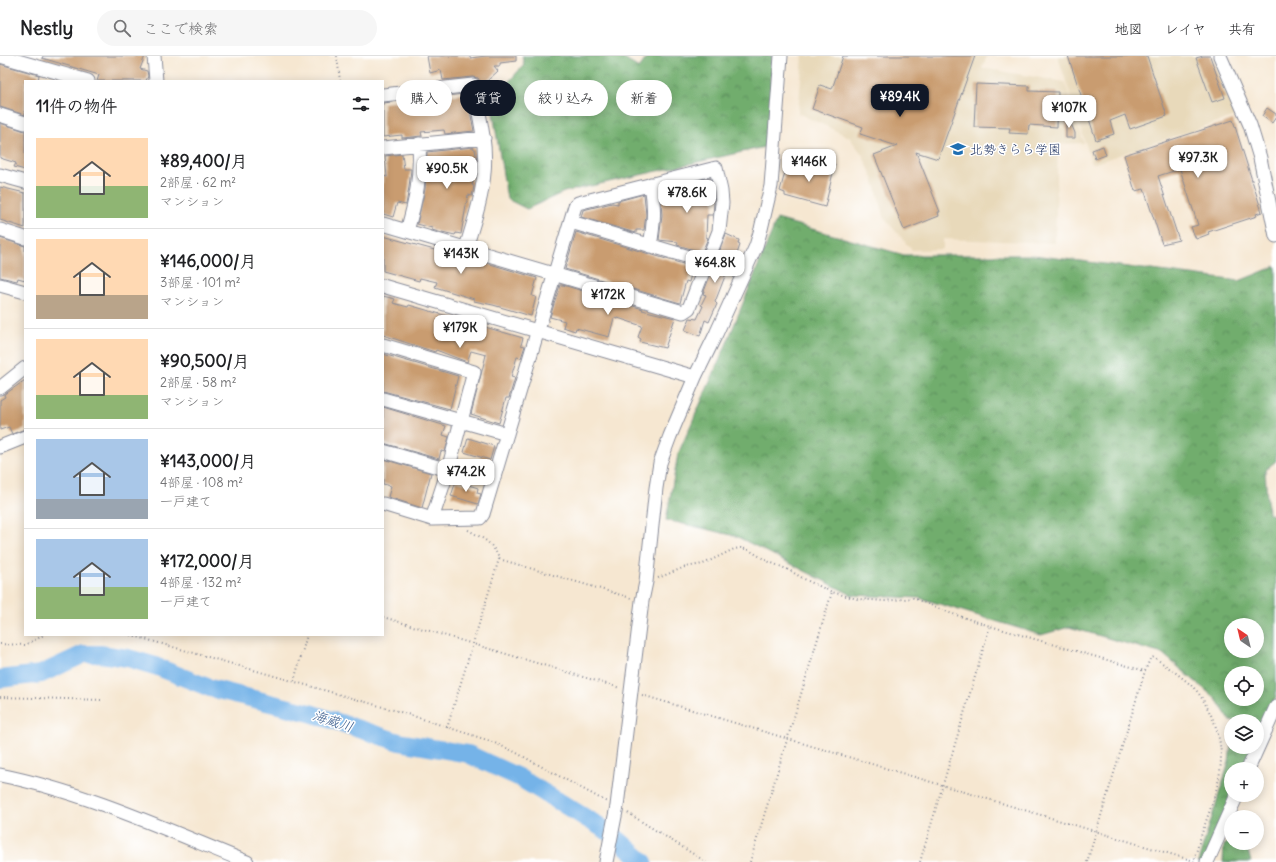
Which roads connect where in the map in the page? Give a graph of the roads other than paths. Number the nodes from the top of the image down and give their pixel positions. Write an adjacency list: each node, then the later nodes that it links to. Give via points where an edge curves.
1 (0, 56): 5 (street)
2 (154, 56): 6 (street)
3 (781, 56): 32 (street, via 771,186 761,229 756,246)
4 (1220, 56): 20 (street, via 1250,125 1260,158)
5 (84, 80)
6 (156, 80)
7 (384, 95): 10 (street, via 473,85)
8 (0, 116): 9 (street)
9 (24, 123)
10 (484, 138): 11 (street); 23 (street, via 484,174)
11 (419, 144): 12 (street); 19 (street, via 419,183)
12 (384, 148)
13 (0, 174): 14 (street)
14 (24, 182)
15 (651, 184): 16 (street, via 578,203); 22 (street, via 655,213); 24 (street, via 716,168 722,216 719,231)
16 (571, 222): 22 (street); 25 (street)
17 (384, 224): 19 (street)
18 (0, 230): 21 (street)
19 (407, 231): 23 (street)
20 (1276, 236)
21 (24, 238)
22 (650, 246): 24 (street)
23 (466, 248): 25 (street)
24 (706, 262): 25 (street, via 689,308 683,312)
25 (555, 275): 29 (street)
26 (0, 285): 28 (street)
27 (384, 286): 29 (street)
28 (24, 292)
29 (538, 331): 32 (street); 36 (street)
30 (384, 345): 35 (street, via 474,372)
31 (24, 369): 33 (street)
32 (695, 377): 47 (street, via 660,463 617,807)
33 (0, 388)
34 (384, 399): 35 (street)
35 (462, 422): 36 (street); 40 (street)
36 (507, 434): 42 (street, via 480,518)
37 (24, 437): 38 (street)
38 (0, 447)
39 (384, 451): 40 (street)
40 (448, 470): 42 (street)
41 (384, 504): 42 (street)
42 (432, 519)
43 (1276, 707): 44 (street)
44 (1251, 762)
45 (0, 775): 48 (street, via 82,797)
46 (1233, 802): 49 (street)
47 (606, 860)
48 (247, 862)
49 (1199, 862)

